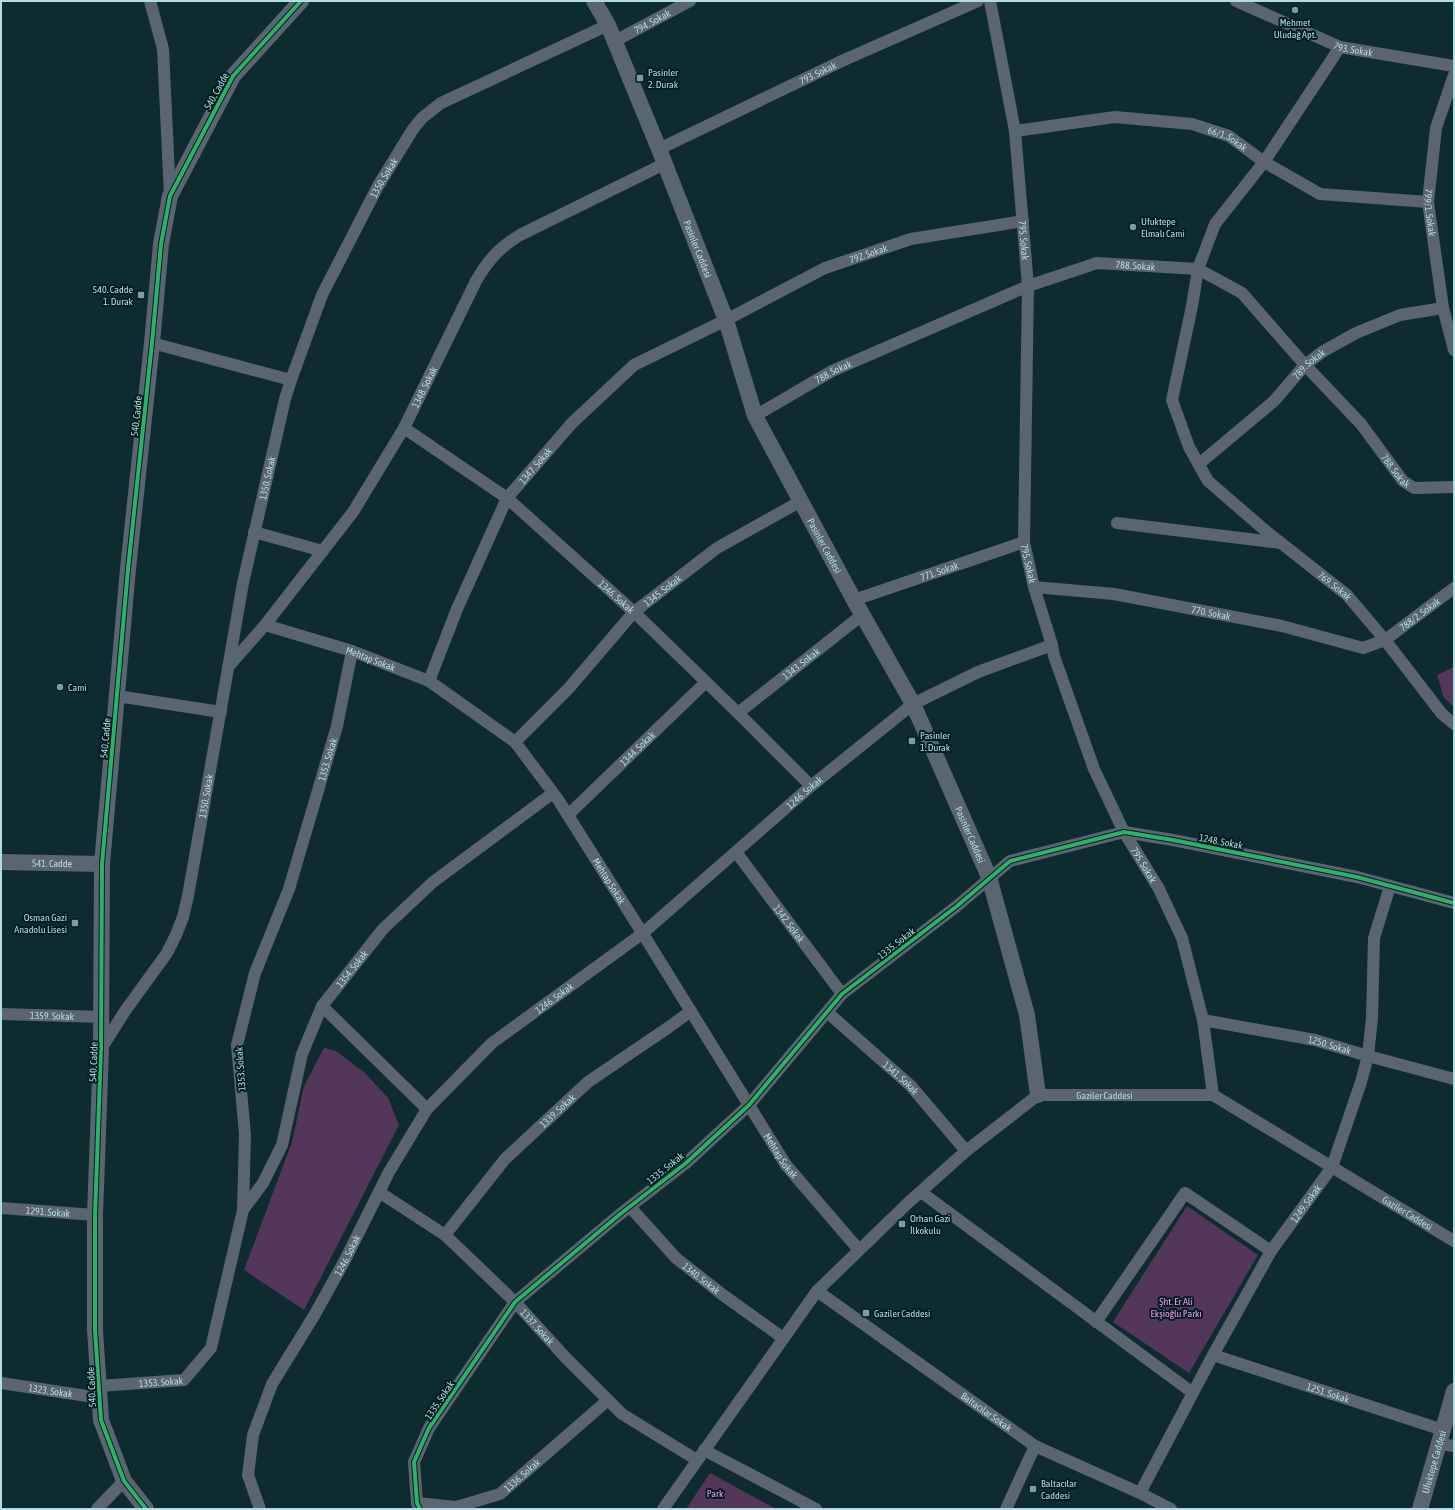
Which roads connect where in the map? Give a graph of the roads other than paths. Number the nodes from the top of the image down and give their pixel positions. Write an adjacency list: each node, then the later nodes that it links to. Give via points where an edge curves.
1 (150, 1): 16 (street, via 163,49)
2 (301, 1): 16 (street, 540. Cadde, via 233,76)
3 (594, 1): 8 (street, Pasinler Caddesi)
4 (690, 1): 9 (street, 794. Sokak)
5 (978, 1): 14 (street, 793. Sokak, via 844,60)
6 (990, 1): 13 (street, 795. Sokak)
7 (1236, 1): 10 (street, 793. Sokak)
8 (608, 25): 9 (street, Pasinler Caddesi); 26 (street, 1350. Sokak, via 441,103 422,118 378,186 322,295)
9 (615, 41): 14 (street, Pasinler Caddesi)
10 (1340, 47): 11 (street, 793. Sokak); 15 (street, 769. Sokak)
11 (1454, 66)
12 (1454, 75): 17 (street, 799/1. Sokak, via 1436,128)
13 (1015, 131): 15 (street, 66/1. Sokak, via 1115,117 1192,124 1229,136); 18 (street, 795. Sokak)
14 (661, 156): 22 (street, Pasinler Caddesi); 28 (street, 1348. Sokak, via 520,235 497,251 476,281)
15 (1264, 162): 17 (street, 66/1. Sokak, via 1320,194); 19 (street, 769. Sokak, via 1215,224)
16 (170, 196): 23 (street, 540. Cadde, via 161,244)
17 (1428, 202): 21 (street, 799/1. Sokak)
18 (1023, 221): 20 (street, 795. Sokak); 22 (street, 792. Sokak, via 911,239 825,268)
19 (1198, 268): 20 (street, 788. Sokak, via 1097,263); 25 (street, 788. Sokak, via 1242,293); 29 (street, 769. Sokak, via 1172,400 1189,447)
20 (1028, 286): 27 (street, 788. Sokak, via 832,371); 35 (street, 795. Sokak)
21 (1443, 308): 24 (street, 799/1. Sokak); 25 (street, 789. Sokak, via 1400,316 1356,333)
22 (726, 320): 27 (street, Pasinler Caddesi); 31 (street, 1347. Sokak, via 634,365 572,424)
23 (152, 343): 26 (street); 50 (street, 540. Cadde)
24 (1454, 350)
25 (1305, 365): 29 (street, 789. Sokak, via 1274,402); 30 (street, 788. Sokak, via 1361,424 1403,481 1414,488)
26 (291, 380): 34 (street, 1350. Sokak)
27 (755, 416): 32 (street, Pasinler Caddesi)
28 (404, 428): 31 (street, 1346. Sokak); 37 (street, 1348. Sokak, via 353,512)
29 (1199, 464): 36 (street, 769. Sokak, via 1208,481)
30 (1454, 487)
31 (507, 498): 41 (street, 1346. Sokak); 48 (street, 1347. Sokak, via 457,609)
32 (801, 501): 40 (street, Pasinler Caddesi); 41 (street, 1345. Sokak, via 717,548)
33 (1117, 523): 36 (street)
34 (254, 532): 37 (street); 47 (street, 1350. Sokak)
35 (1024, 542): 38 (street, 795. Sokak); 40 (street, 771. Sokak)
36 (1281, 542): 44 (street, 769. Sokak, via 1347,595)
37 (324, 551): 43 (street, 1348. Sokak)
38 (1034, 587): 44 (street, 770. Sokak, via 1122,596 1282,626 1363,648); 45 (street, 795. Sokak)
39 (1454, 588): 44 (street, 788/2. Sokak)
40 (854, 600): 42 (street, Pasinler Caddesi)
41 (634, 612): 49 (street, 1346. Sokak); 55 (street, 1345. Sokak, via 569,688)
42 (862, 614): 51 (street, Pasinler Caddesi); 53 (street, 1343. Sokak)
43 (265, 625): 46 (street, Mehtap Sokak); 47 (street, 1348. Sokak)
44 (1385, 640): 54 (street, 769. Sokak, via 1442,714)
45 (1052, 645): 51 (street, 1246. Sokak, via 978,672); 59 (street, 795. Sokak, via 1094,769)
46 (352, 651): 48 (street, Mehtap Sokak); 87 (street, 1353. Sokak, via 336,726 289,889 255,973 237,1045 245,1135)
47 (227, 668): 52 (street, 1350. Sokak)
48 (429, 682): 55 (street, Mehtap Sokak)
49 (706, 682): 53 (street, 1346. Sokak); 58 (street, 1344. Sokak)
50 (117, 696): 52 (street); 62 (street, 540. Cadde)
51 (913, 704): 56 (street, 1246. Sokak); 63 (street, Pasinler Caddesi)
52 (221, 712): 74 (street, 1350. Sokak, via 188,896 180,923 167,953 125,1011)
53 (738, 713): 56 (street, 1346. Sokak)
54 (1454, 724)
55 (515, 742): 57 (street, Mehtap Sokak)
56 (812, 786): 60 (street, 1246. Sokak)
57 (553, 793): 58 (street, Mehtap Sokak); 68 (street, 1354. Sokak, via 433,882 383,929)
58 (568, 815): 66 (street, Mehtap Sokak)
59 (1124, 832): 63 (street, 1248. Sokak, via 1010,861); 64 (street, 1248. Sokak, via 1357,877); 73 (street, 795. Sokak, via 1159,889 1182,938)
60 (736, 852): 66 (street, 1246. Sokak); 67 (street, 1342. Sokak)
61 (1, 862): 62 (street, 541. Cadde)
62 (102, 864): 72 (street, 540. Cadde)
63 (989, 877): 67 (street, 1335. Sokak, via 957,906); 77 (street, Pasinler Caddesi, via 1027,1015)
64 (1390, 886): 65 (street, 1248. Sokak); 75 (street, 1249. Sokak, via 1374,938 1372,1018)
65 (1454, 903)
66 (643, 933): 69 (street, Mehtap Sokak); 80 (street, 1246. Sokak, via 492,1043)
67 (842, 994): 70 (street, 1335. Sokak)
68 (322, 1006): 80 (street); 87 (street, 1354. Sokak, via 302,1054 282,1145 264,1183)
69 (691, 1011): 79 (street, Mehtap Sokak); 89 (street, 1339. Sokak, via 588,1082 505,1159)
70 (827, 1012): 79 (street, 1335. Sokak); 81 (street, 1341. Sokak, via 911,1086)
71 (1, 1014): 72 (street, 1359. Sokak)
72 (102, 1017): 74 (street, 540. Cadde)
73 (1203, 1020): 75 (street, 1250. Sokak, via 1315,1040); 78 (street, 795. Sokak)
74 (101, 1050): 88 (street, 540. Cadde)
75 (1368, 1056): 76 (street, 1250. Sokak); 82 (street, 1249. Sokak)
76 (1454, 1079)
77 (1038, 1095): 78 (street, Gaziler Caddesi); 81 (street)
78 (1213, 1095): 82 (street, Gaziler Caddesi)
79 (749, 1105): 85 (street, 1335. Sokak, via 686,1163); 91 (street, Mehtap Sokak, via 786,1165)
80 (427, 1109): 83 (street, 1246. Sokak)
81 (966, 1151): 84 (street)
82 (1332, 1167): 90 (street, Gaziler Caddesi); 92 (street, 1249. Sokak)
83 (379, 1192): 89 (street, 1337. Sokak); 111 (street, 1246. Sokak, via 315,1314 272,1384 253,1435 248,1475)
84 (921, 1192): 91 (street); 95 (street)
85 (630, 1207): 94 (street, 1335. Sokak); 96 (street, 1340. Sokak, via 676,1258)
86 (1, 1208): 88 (street, 1291. Sokak)
87 (243, 1210): 100 (street, 1353. Sokak, via 211,1348 184,1380)
88 (95, 1215): 100 (street, 540. Cadde)
89 (445, 1235): 94 (street, 1337. Sokak)
90 (1454, 1241)
91 (859, 1250): 93 (street)
92 (1271, 1251): 95 (street, via 1185,1193); 97 (street, 1249. Sokak)
93 (817, 1291): 96 (street); 104 (street, Baltacılar Sokak)
94 (515, 1302): 102 (street, 1337. Sokak); 108 (street, 1335. Sokak, via 430,1428 414,1462)
95 (1096, 1322): 101 (street)
96 (783, 1338): 105 (street)
97 (1213, 1355): 101 (street, 1249. Sokak); 103 (street, 1251. Sokak)
98 (1, 1383): 100 (street, 1323. Sokak)
99 (1454, 1391): 103 (street, Ufuktepe Caddesi)
100 (99, 1392): 106 (street, 540. Cadde, via 101,1420)
101 (1193, 1393): 107 (street, 1249. Sokak)
102 (608, 1400): 105 (street, 1337. Sokak, via 622,1414); 108 (street, 1336. Sokak, via 500,1494 456,1507)
103 (1445, 1440): 116 (street, Ufuktepe Caddesi)
104 (1035, 1446): 107 (street, Baltacılar Sokak); 114 (street)
105 (700, 1455): 112 (street); 113 (street, 1337. Sokak)
106 (124, 1481): 109 (street); 110 (street, 540. Cadde)
107 (1140, 1493): 115 (street, Baltacılar Sokak)
108 (418, 1506)
109 (97, 1509)
110 (146, 1509)
111 (260, 1509)
112 (663, 1509)
113 (816, 1509)
114 (1006, 1509)
115 (1171, 1509)
116 (1420, 1509)

